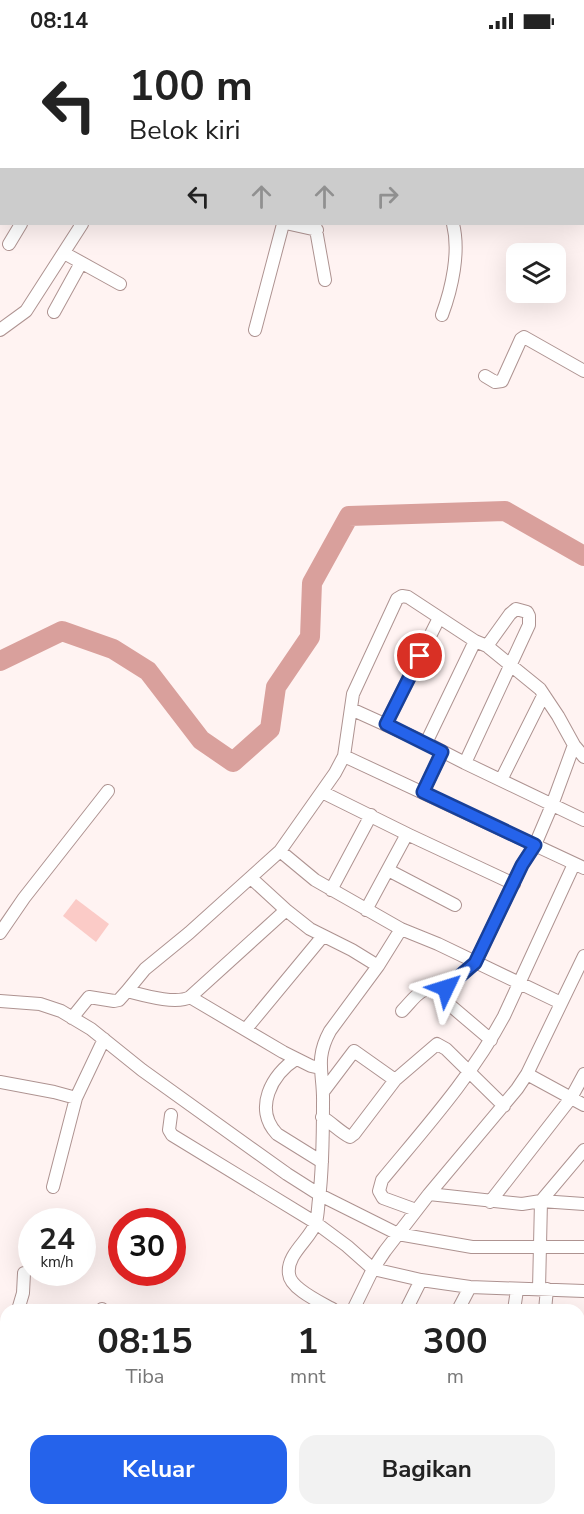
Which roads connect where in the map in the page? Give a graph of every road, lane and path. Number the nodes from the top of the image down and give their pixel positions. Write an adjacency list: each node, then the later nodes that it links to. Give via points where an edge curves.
1 (20, 225): 7 (street)
2 (81, 225): 8 (street)
3 (283, 225): 15 (street)
4 (299, 225): 6 (street)
5 (453, 225): 13 (street, via 456,236 451,286)
6 (316, 227): 10 (street)
7 (9, 244)
8 (64, 253): 9 (street); 14 (street, via 26,311)
9 (81, 263): 11 (street); 12 (street)
10 (325, 280)
11 (120, 284)
12 (54, 312)
13 (442, 315)
14 (0, 330)
15 (255, 330)
16 (584, 371): 17 (street, via 524,337 502,381)
17 (485, 376)
18 (441, 619): 19 (street); 23 (street, via 408,597 397,599 353,694); 24 (street)
19 (475, 641): 20 (street); 25 (street)
20 (487, 646): 21 (street); 21 (street, via 510,614 516,609 526,612 529,625)
21 (512, 665): 22 (street); 30 (street)
22 (543, 696): 26 (street); 31 (street)
23 (351, 709): 24 (street); 28 (street)
24 (386, 724): 25 (street)
25 (426, 743): 27 (street)
26 (574, 745): 29 (street); 35 (street)
27 (442, 752): 30 (street); 34 (street)
28 (344, 756): 33 (street); 34 (street)
29 (584, 757)
30 (465, 763): 31 (street)
31 (501, 780): 35 (street)
32 (108, 791): 50 (street)
33 (322, 792): 36 (street); 40 (street)
34 (423, 792): 39 (street)
35 (552, 806): 37 (street); 39 (street)
36 (371, 815): 38 (street); 45 (street)
37 (584, 820)
38 (407, 834): 42 (street); 44 (street)
39 (535, 845): 41 (street); 44 (street)
40 (280, 851): 43 (street); 45 (street)
41 (579, 866): 55 (street)
42 (388, 870): 46 (street); 48 (street)
43 (251, 878): 47 (street); 57 (street, via 145,969)
44 (514, 884): 53 (street)
45 (332, 890): 48 (street)
46 (455, 905)
47 (286, 910): 51 (street); 59 (street)
48 (366, 910): 49 (street)
49 (401, 929): 53 (street); 54 (street)
50 (0, 933)
51 (323, 936): 54 (street); 64 (street)
52 (584, 956): 56 (street)
53 (475, 963): 55 (street); 58 (street)
54 (378, 966): 68 (street, via 330,1031)
55 (519, 983): 61 (street); 66 (street)
56 (578, 984): 61 (street)
57 (127, 991): 59 (street, via 174,1000); 63 (street, via 114,1001 89,997)
58 (443, 993): 62 (street, via 425,989); 66 (street, via 444,1000)
59 (190, 997): 64 (street)
60 (0, 1001): 63 (street, via 40,1004)
61 (561, 1003): 70 (street)
62 (402, 1011)
63 (72, 1018): 65 (street)
64 (246, 1029): 67 (street)
65 (105, 1039): 75 (street); 85 (street, via 142,1070)
66 (491, 1040): 69 (street)
67 (296, 1059): 68 (street); 82 (street, via 282,1070 267,1092 266,1110 277,1134)
68 (320, 1068): 74 (street)
69 (468, 1072): 72 (street, via 437,1044); 78 (street); 89 (street, via 382,1180 379,1191 383,1198)
70 (526, 1074): 76 (street); 78 (street)
71 (584, 1074): 76 (street)
72 (395, 1080): 74 (street, via 354,1051); 80 (street, via 350,1137)
73 (0, 1082): 75 (street)
74 (323, 1092): 80 (street)
75 (76, 1098): 83 (street)
76 (571, 1098): 77 (street); 87 (street)
77 (584, 1105)
78 (504, 1106): 84 (street)
79 (171, 1115): 90 (street, via 172,1135)
80 (322, 1117): 82 (street)
81 (584, 1150): 86 (street)
82 (322, 1162): 85 (street)
83 (53, 1187)
84 (429, 1194): 87 (street); 89 (street)
85 (320, 1195): 90 (street); 91 (street)
86 (541, 1201): 87 (street); 88 (street); 93 (street)
87 (490, 1202)
88 (584, 1204)
89 (416, 1210): 91 (street)
90 (316, 1223): 94 (street); 102 (street, via 292,1259 288,1273 293,1284)
91 (398, 1234): 93 (street, via 472,1247); 94 (street)
92 (584, 1247): 93 (street)
93 (540, 1248): 98 (street)
94 (373, 1269): 95 (street); 103 (street)
95 (421, 1280): 97 (street); 104 (street)
96 (23, 1286): 101 (street)
97 (470, 1287): 99 (street); 105 (street)
98 (543, 1289): 99 (street); 100 (street); 107 (street)
99 (517, 1290): 106 (street)
100 (584, 1291)
101 (20, 1304)
102 (325, 1304)
103 (355, 1304)
104 (409, 1304)
105 (461, 1304)
106 (516, 1304)
107 (544, 1304)

